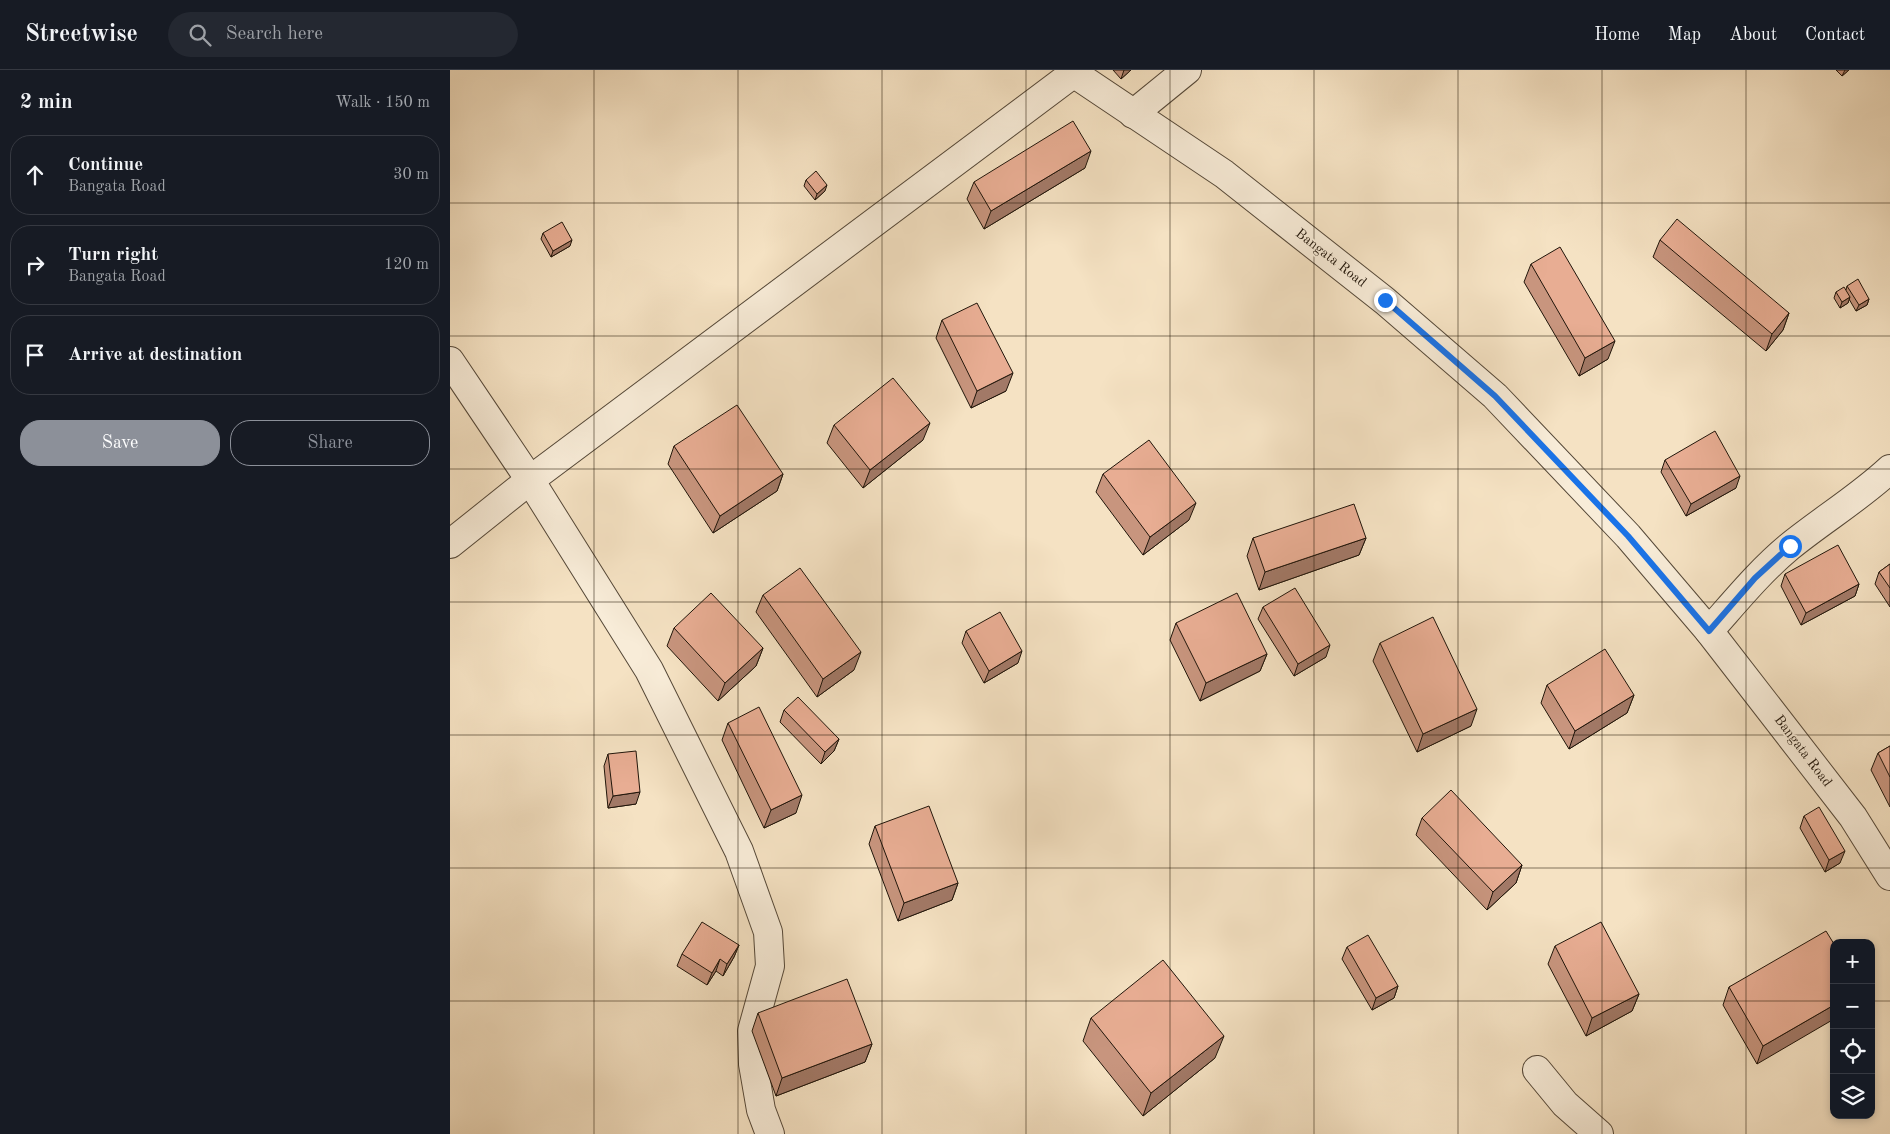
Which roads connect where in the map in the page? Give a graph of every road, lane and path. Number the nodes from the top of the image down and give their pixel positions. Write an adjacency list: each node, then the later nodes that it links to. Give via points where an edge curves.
1 (1187, 70): 3 (street)
2 (1072, 72): 3 (street, Bangata Road); 6 (street)
3 (1133, 114): 8 (street, Bangata Road, via 1224,174 1385,300 1495,396 1628,536)
4 (450, 361): 6 (street)
5 (1890, 469): 8 (street, via 1790,546 1755,578)
6 (530, 480): 7 (street); 11 (street, via 649,670 739,851 768,932 770,966 752,1031 753,1064)
7 (450, 544)
8 (1709, 631): 9 (street, Bangata Road, via 1854,818)
9 (1890, 876)
10 (1537, 1070): 12 (street, via 1565,1104)
11 (770, 1134)
12 (1599, 1134)

